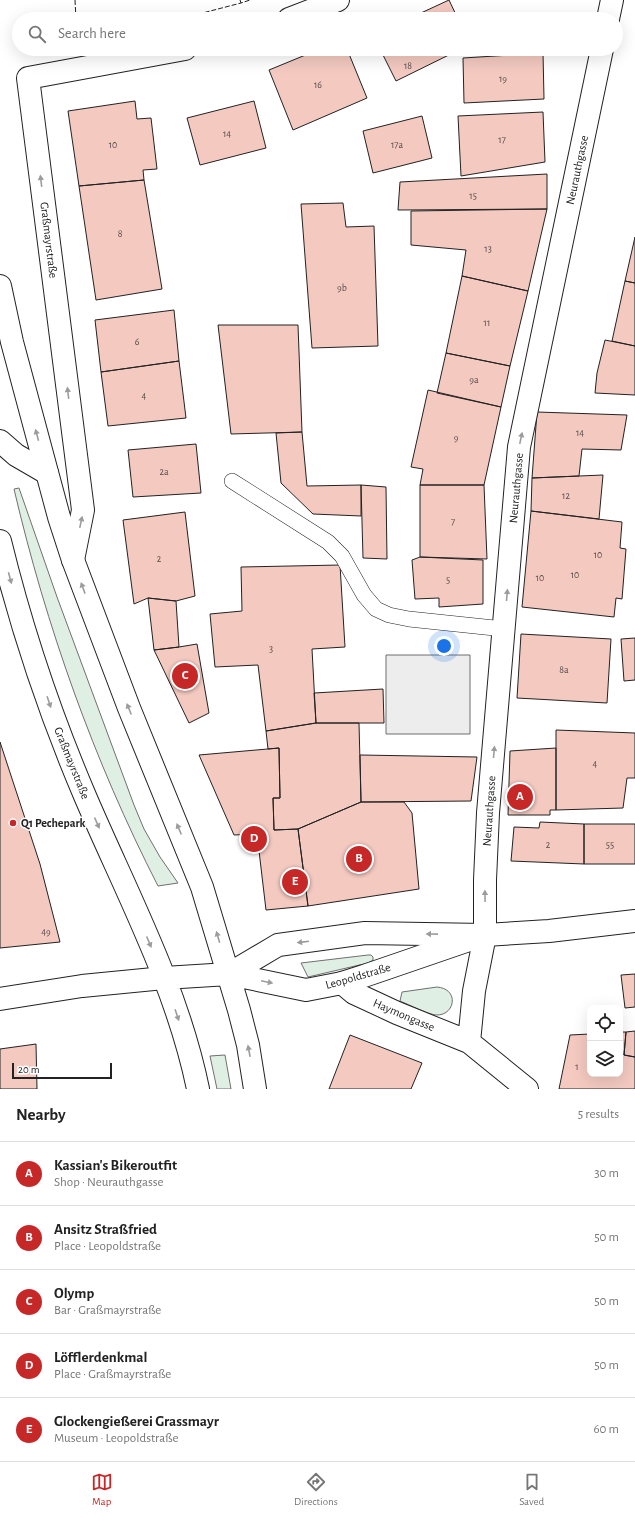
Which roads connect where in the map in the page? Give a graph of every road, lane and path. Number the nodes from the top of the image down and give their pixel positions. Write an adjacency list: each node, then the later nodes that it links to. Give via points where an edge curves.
1 (338, 0): 3 (main road)
2 (612, 0): 4 (main road)
3 (307, 12)
4 (609, 12)
5 (147, 56): 12 (main road, Graßmayrstraße, one-way to 5, via 83,510 28,78)
6 (601, 56): 13 (main road, Neurauthgasse, one-way to 6, via 520,447)
7 (0, 286): 9 (main road, one-way to 7, via 12,342)
8 (0, 441): 9 (main road, via 16,455)
9 (47, 473): 12 (main road)
10 (232, 480): 13 (lane, via 328,542 342,556 364,595 376,609 408,619)
11 (0, 540): 17 (main road, Graßmayrstraße, one-way to 17, via 15,598 54,718)
12 (73, 560): 16 (main road, one-way to 12, via 202,887 126,702)
13 (504, 628): 15 (main road, Neurauthgasse, one-way to 13, via 484,880 488,814)
14 (635, 921): 15 (main road, Leopoldstraße)
15 (485, 935): 16 (main road, Leopoldstraße, one-way to 16, via 365,933 278,945); 18 (main road, Leopoldstraße); 20 (main road, via 474,991)
16 (229, 974): 17 (main road, Leopoldstraße); 18 (main road, Leopoldstraße, one-way to 18, via 306,990); 22 (main road, one-way to 16, via 248,1045)
17 (164, 978): 19 (main road, Leopoldstraße, via 82,986); 21 (main road, Graßmayrstraße, one-way to 21, via 189,1051)
18 (342, 983): 20 (main road, Haymongasse, via 354,993 396,1013)
19 (0, 999)
20 (469, 1042): 23 (main road, Haymongasse)
21 (198, 1089)
22 (255, 1089)
23 (527, 1089)

